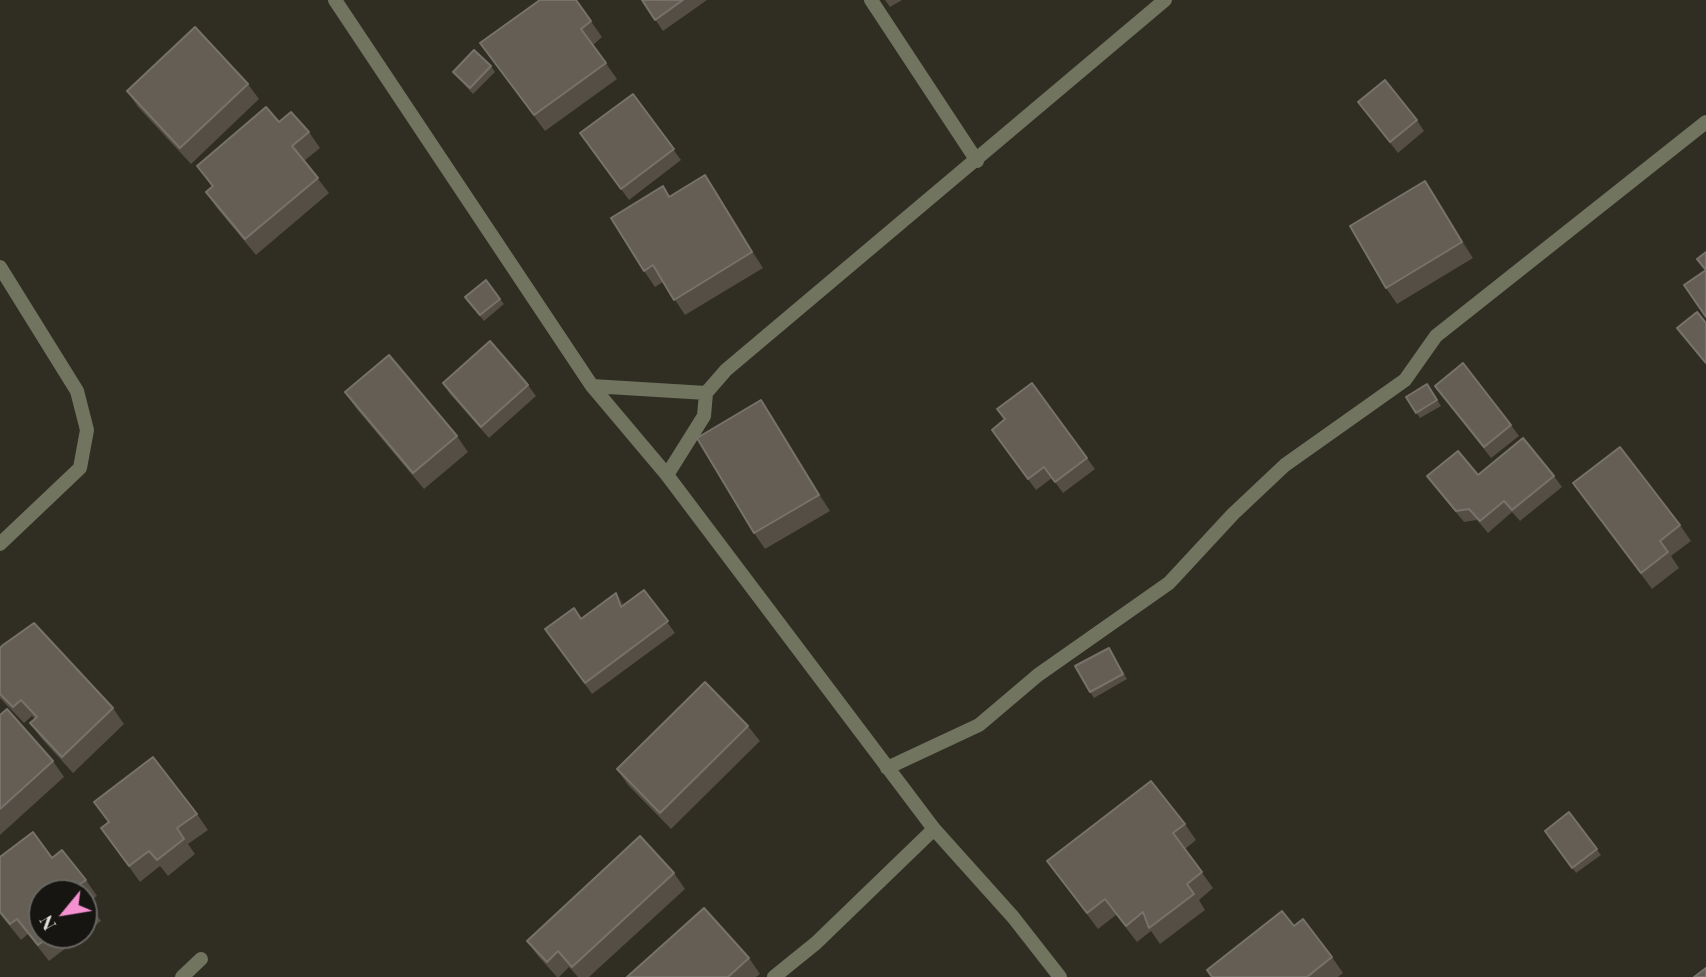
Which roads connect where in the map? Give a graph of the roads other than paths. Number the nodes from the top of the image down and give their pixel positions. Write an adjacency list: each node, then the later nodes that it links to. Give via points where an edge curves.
1 (335, 0): 7 (street)
2 (871, 0): 5 (street)
3 (1165, 0): 5 (street)
4 (1706, 122): 11 (street, via 1436,336 1405,380 1285,465 1169,583 1038,675 979,725)
5 (977, 161): 8 (street, via 726,370)
6 (0, 267): 10 (street, via 77,391 87,430 80,468)
7 (592, 386): 8 (street); 9 (street)
8 (706, 393): 9 (street, via 704,416)
9 (667, 475): 11 (street)
10 (0, 544)
11 (887, 768): 12 (street)
12 (934, 829): 15 (street, via 816,943); 16 (street)
13 (201, 959): 14 (street)
14 (182, 977)
15 (774, 977)
16 (1060, 977)

